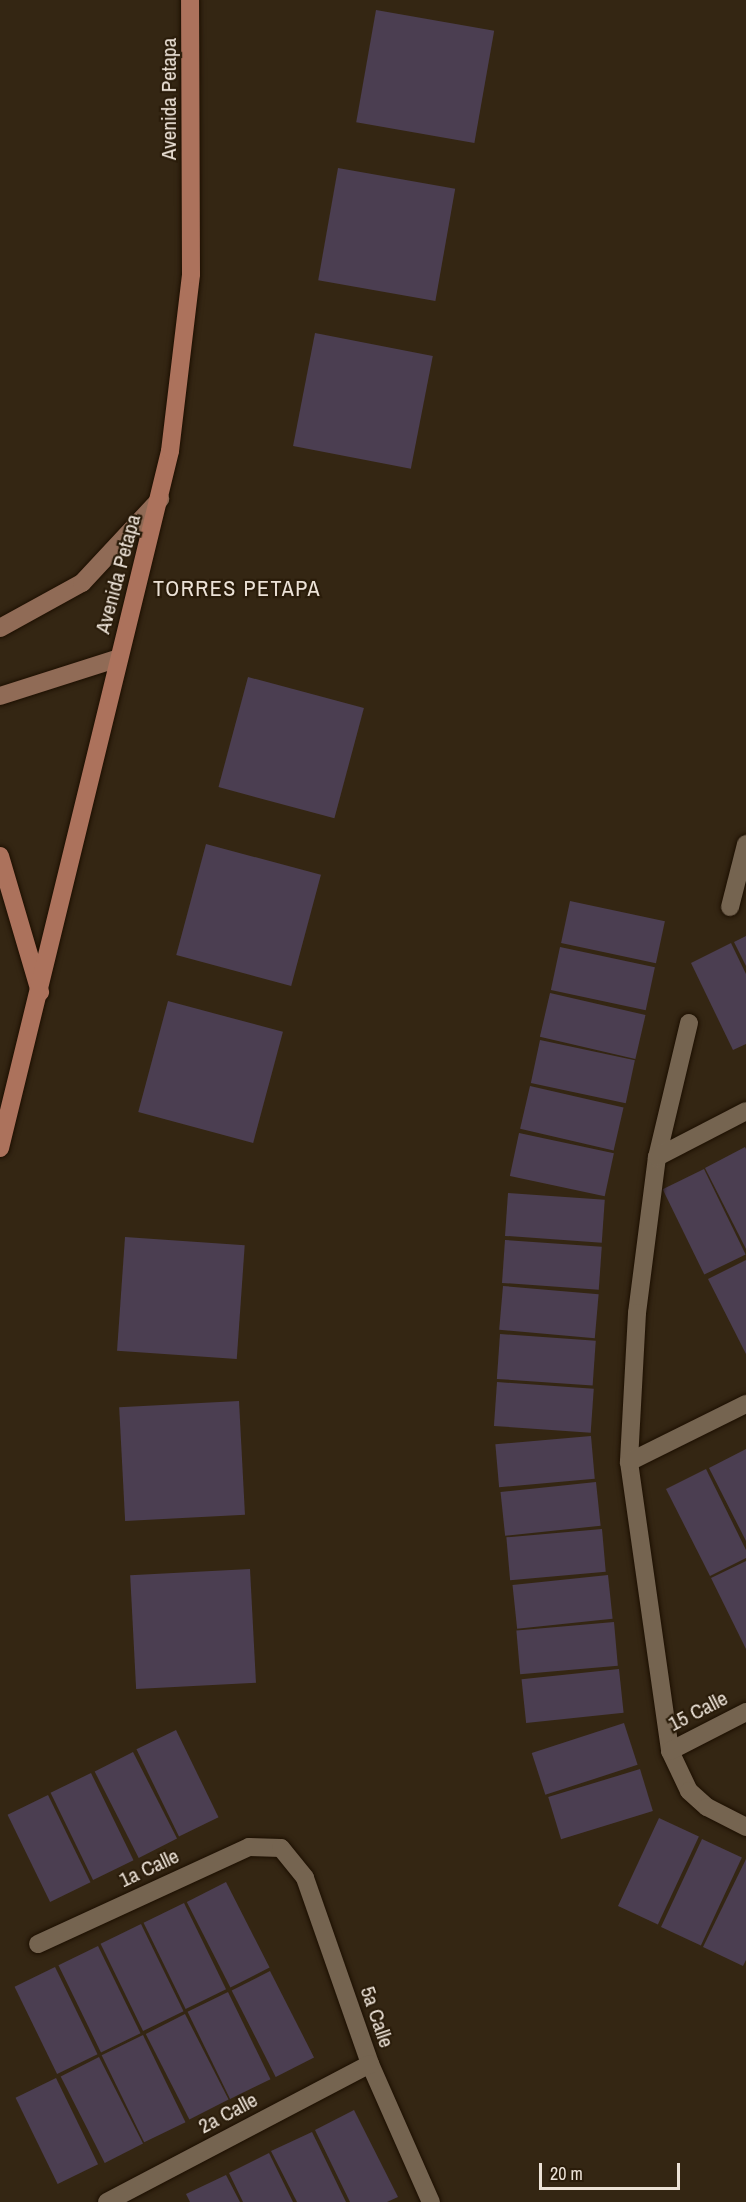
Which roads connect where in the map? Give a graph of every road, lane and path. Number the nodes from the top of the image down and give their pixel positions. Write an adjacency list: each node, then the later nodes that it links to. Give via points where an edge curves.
1 (190, 0): 2 (main road, Avenida Petapa, via 190,274)
2 (161, 497): 3 (main road, via 82,583); 4 (main road, Avenida Petapa)
3 (0, 628)
4 (119, 657): 5 (main road); 9 (main road, Avenida Petapa)
5 (0, 696)
6 (746, 844): 8 (street)
7 (0, 856): 9 (main road)
8 (730, 907)
9 (40, 993): 12 (main road, Avenida Petapa)
10 (689, 1023): 13 (street)
11 (746, 1111): 13 (street)
12 (0, 1148)
13 (657, 1157): 15 (street, via 637,1313)
14 (746, 1404): 15 (street)
15 (629, 1461): 17 (street)
16 (746, 1712): 17 (street, 15 Calle)
17 (670, 1751): 18 (street, via 689,1791 706,1807)
18 (746, 1827)
19 (281, 1848): 20 (street, 1a Calle, via 249,1847); 21 (street, 5a Calle, via 305,1878)
20 (38, 1944)
21 (370, 2064): 22 (street, 2a Calle); 23 (street, 5a Calle)
22 (106, 2202)
23 (431, 2202)

